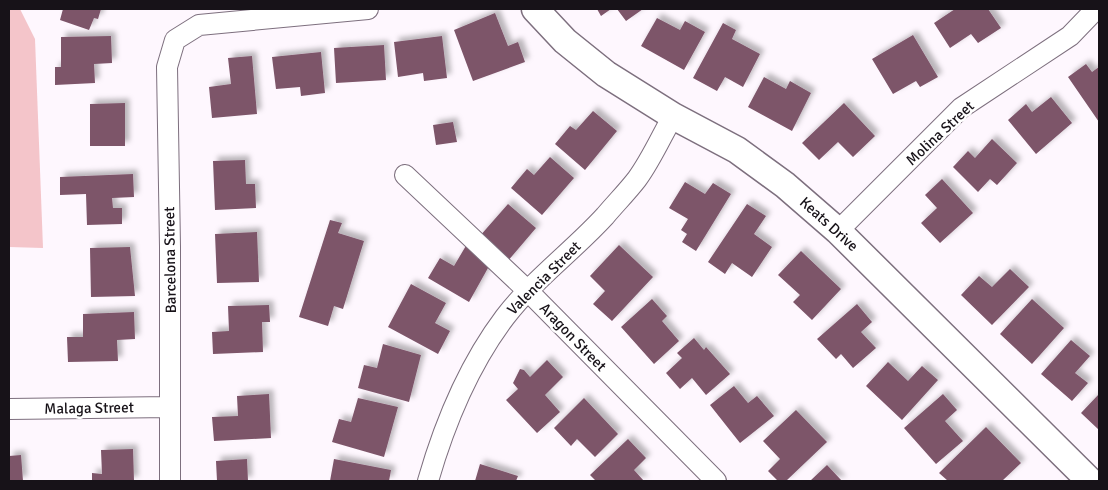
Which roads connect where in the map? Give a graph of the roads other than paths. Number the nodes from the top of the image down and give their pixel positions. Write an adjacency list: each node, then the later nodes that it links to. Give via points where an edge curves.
1 (368, 9): 8 (street, Barcelona Street, via 199,24 175,40 167,67)
2 (535, 9): 4 (street, Keats Drive, via 588,60)
3 (1096, 9): 6 (street, Molina Street, via 1070,36 961,108)
4 (673, 116): 6 (street, Keats Drive, via 737,150); 7 (street, Valencia Street, via 637,178 599,222)
5 (405, 175): 7 (street, Aragon Street)
6 (838, 231): 13 (street, Keats Drive)
7 (528, 291): 11 (street, Valencia Street, via 486,344 460,392 439,442); 12 (street, Aragon Street)
8 (170, 407): 9 (street, Malaga Street); 10 (street, Barcelona Street)
9 (9, 409)
10 (170, 481)
11 (428, 481)
12 (716, 481)
13 (1090, 481)

